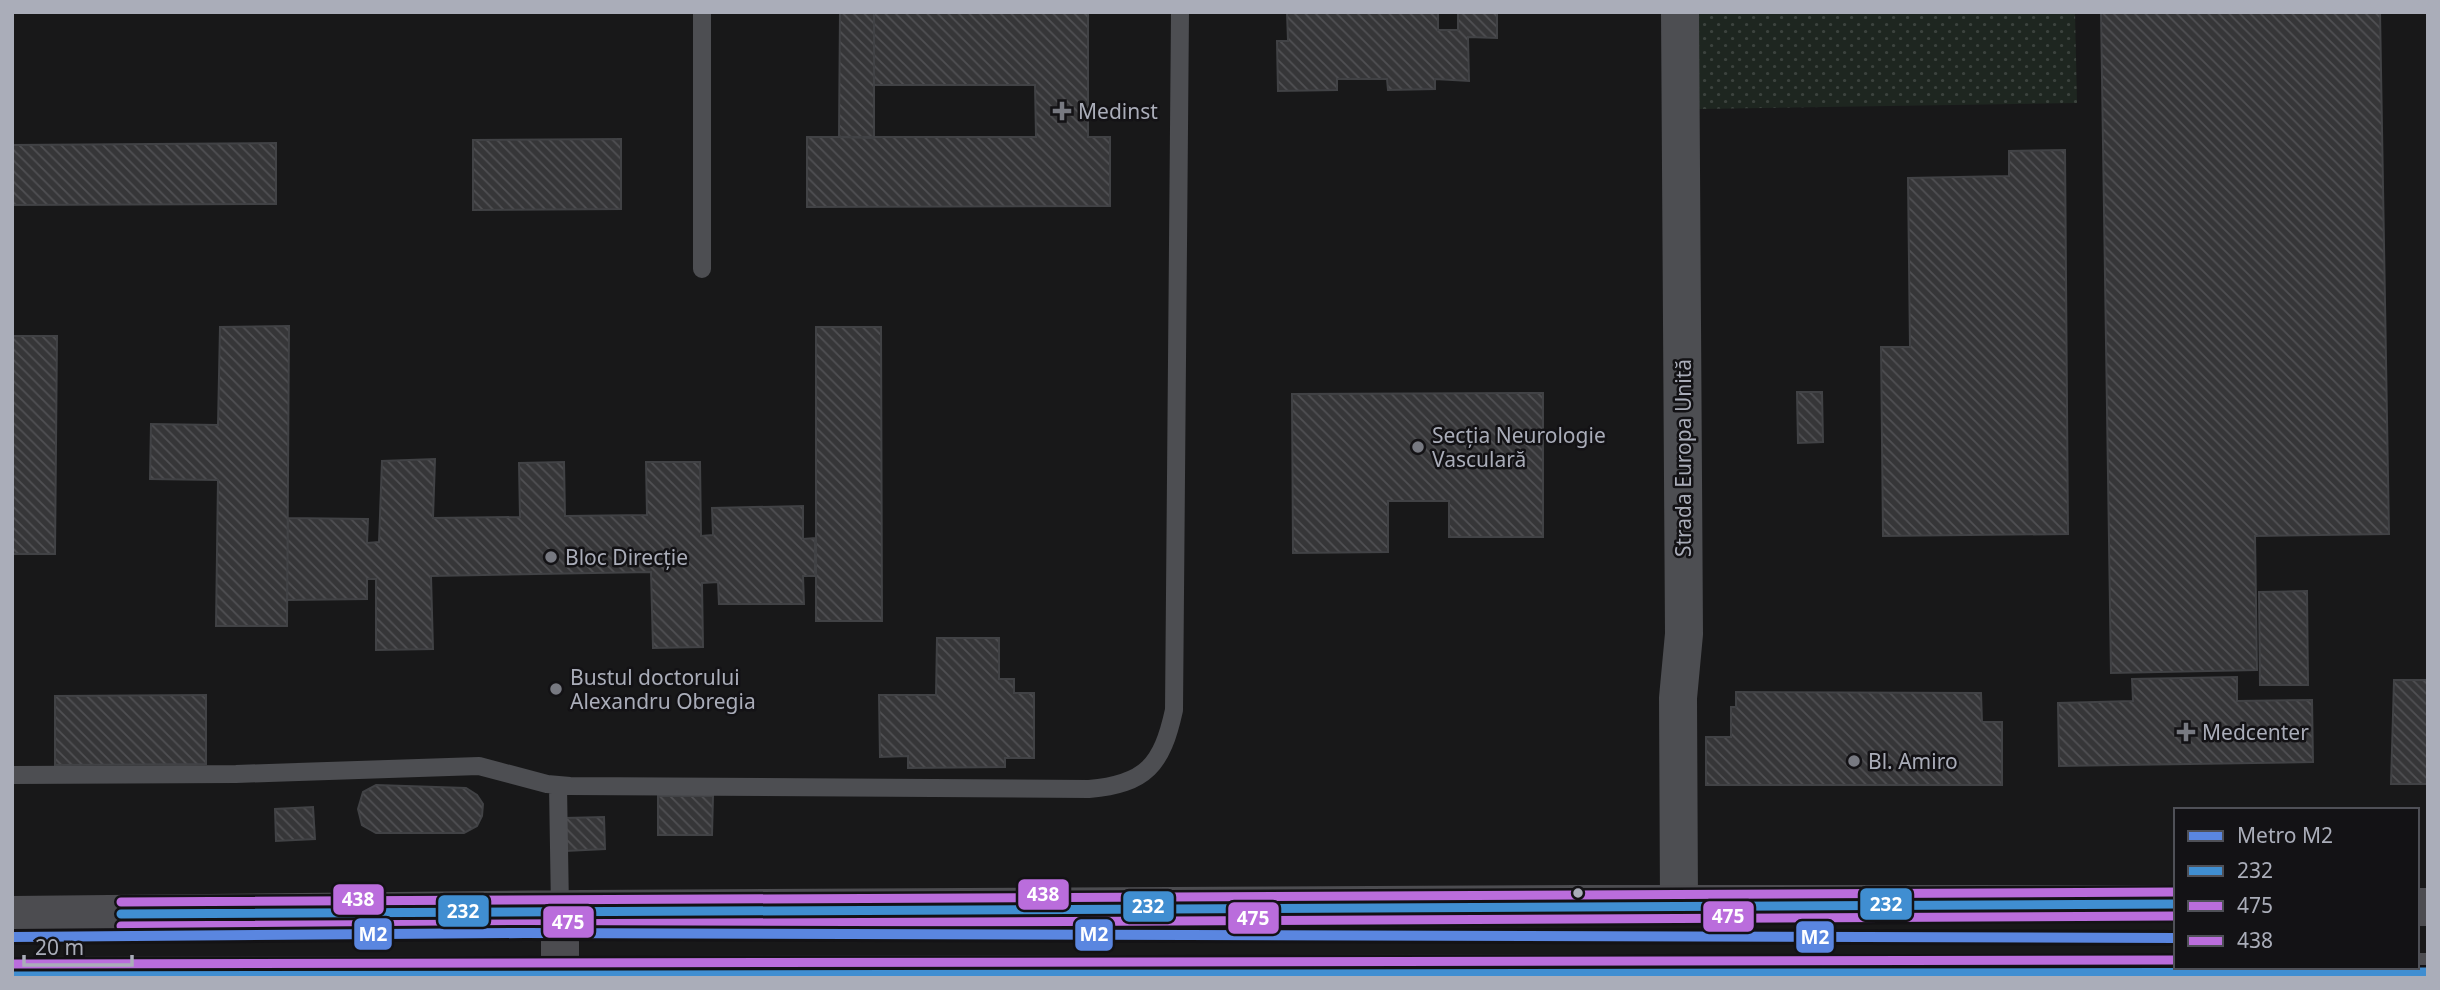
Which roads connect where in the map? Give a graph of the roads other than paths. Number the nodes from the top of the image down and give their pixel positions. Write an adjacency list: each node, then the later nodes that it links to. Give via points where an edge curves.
1 (702, 12): 4 (lane)
2 (1180, 12): 6 (lane, via 1174,710 1158,758 1131,781 1089,789)
3 (1680, 12): 7 (street, Strada Europa Unită, via 1684,634 1678,698)
4 (702, 268)
5 (12, 775): 6 (lane, via 479,766)
6 (558, 786): 9 (lane)
7 (1679, 904): 8 (main road); 9 (main road)
8 (2174, 904)
9 (560, 909): 10 (main road); 13 (main road)
10 (12, 915)
11 (2374, 969): 12 (main road); 13 (main road)
12 (2428, 972)
13 (560, 975): 14 (main road)
14 (12, 976)

